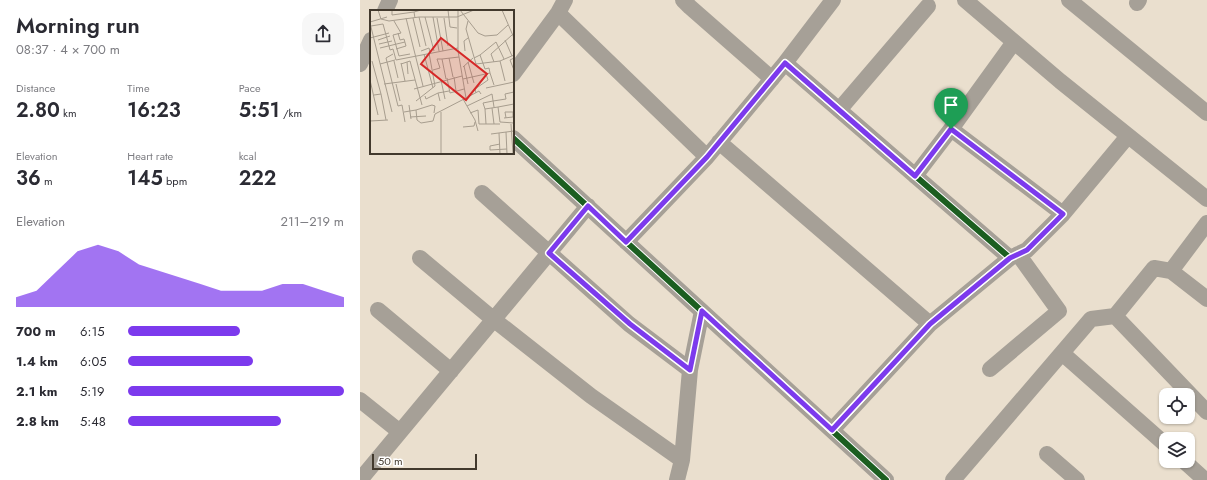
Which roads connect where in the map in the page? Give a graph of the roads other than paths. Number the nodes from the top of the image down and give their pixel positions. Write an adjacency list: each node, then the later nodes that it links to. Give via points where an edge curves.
1 (390, 0): 8 (street)
2 (683, 0): 14 (street)
3 (965, 0): 10 (street)
4 (1069, 0): 16 (street)
5 (830, 1): 11 (street)
6 (928, 6): 15 (street)
7 (562, 7): 13 (street); 21 (street)
8 (385, 10)
9 (370, 42): 12 (street)
10 (1014, 42): 17 (street); 18 (street)
11 (785, 63): 14 (street); 15 (street)
12 (360, 64)
13 (514, 73)
14 (772, 79): 20 (street)
15 (839, 110): 22 (street)
16 (1207, 113)
17 (951, 129): 22 (street); 26 (street)
18 (1128, 136): 24 (street); 26 (street)
19 (514, 139): 25 (street)
20 (719, 142): 21 (street); 38 (street)
21 (707, 157): 28 (street)
22 (915, 176): 30 (street)
23 (482, 194): 29 (street)
24 (1207, 199)
25 (588, 206): 28 (street); 29 (street)
26 (1063, 214): 30 (street, via 1027,250)
27 (1207, 224): 32 (street)
28 (626, 242): 35 (street)
29 (549, 253): 37 (street); 41 (street, via 630,324)
30 (1014, 256): 38 (street); 40 (street, via 1059,311)
31 (420, 258): 37 (street)
32 (1172, 271): 33 (street); 36 (street, via 1154,268)
33 (1207, 299)
34 (378, 310): 42 (street)
35 (702, 311): 41 (street); 45 (street)
36 (1115, 316): 39 (street, via 1091,319); 44 (street)
37 (493, 319): 42 (street); 49 (street, via 591,396)
38 (930, 324): 45 (street)
39 (1062, 353): 47 (street); 54 (street)
40 (990, 369)
41 (690, 370): 49 (street)
42 (451, 371): 46 (street)
43 (360, 400): 46 (street)
44 (1207, 412)
45 (832, 430): 53 (street)
46 (400, 432): 51 (street)
47 (1159, 440)
48 (1047, 454): 55 (street)
49 (682, 460): 52 (street)
50 (1192, 468): 56 (street)
51 (363, 470)
52 (677, 480)
53 (886, 480)
54 (953, 480)
55 (1077, 480)
56 (1205, 480)

